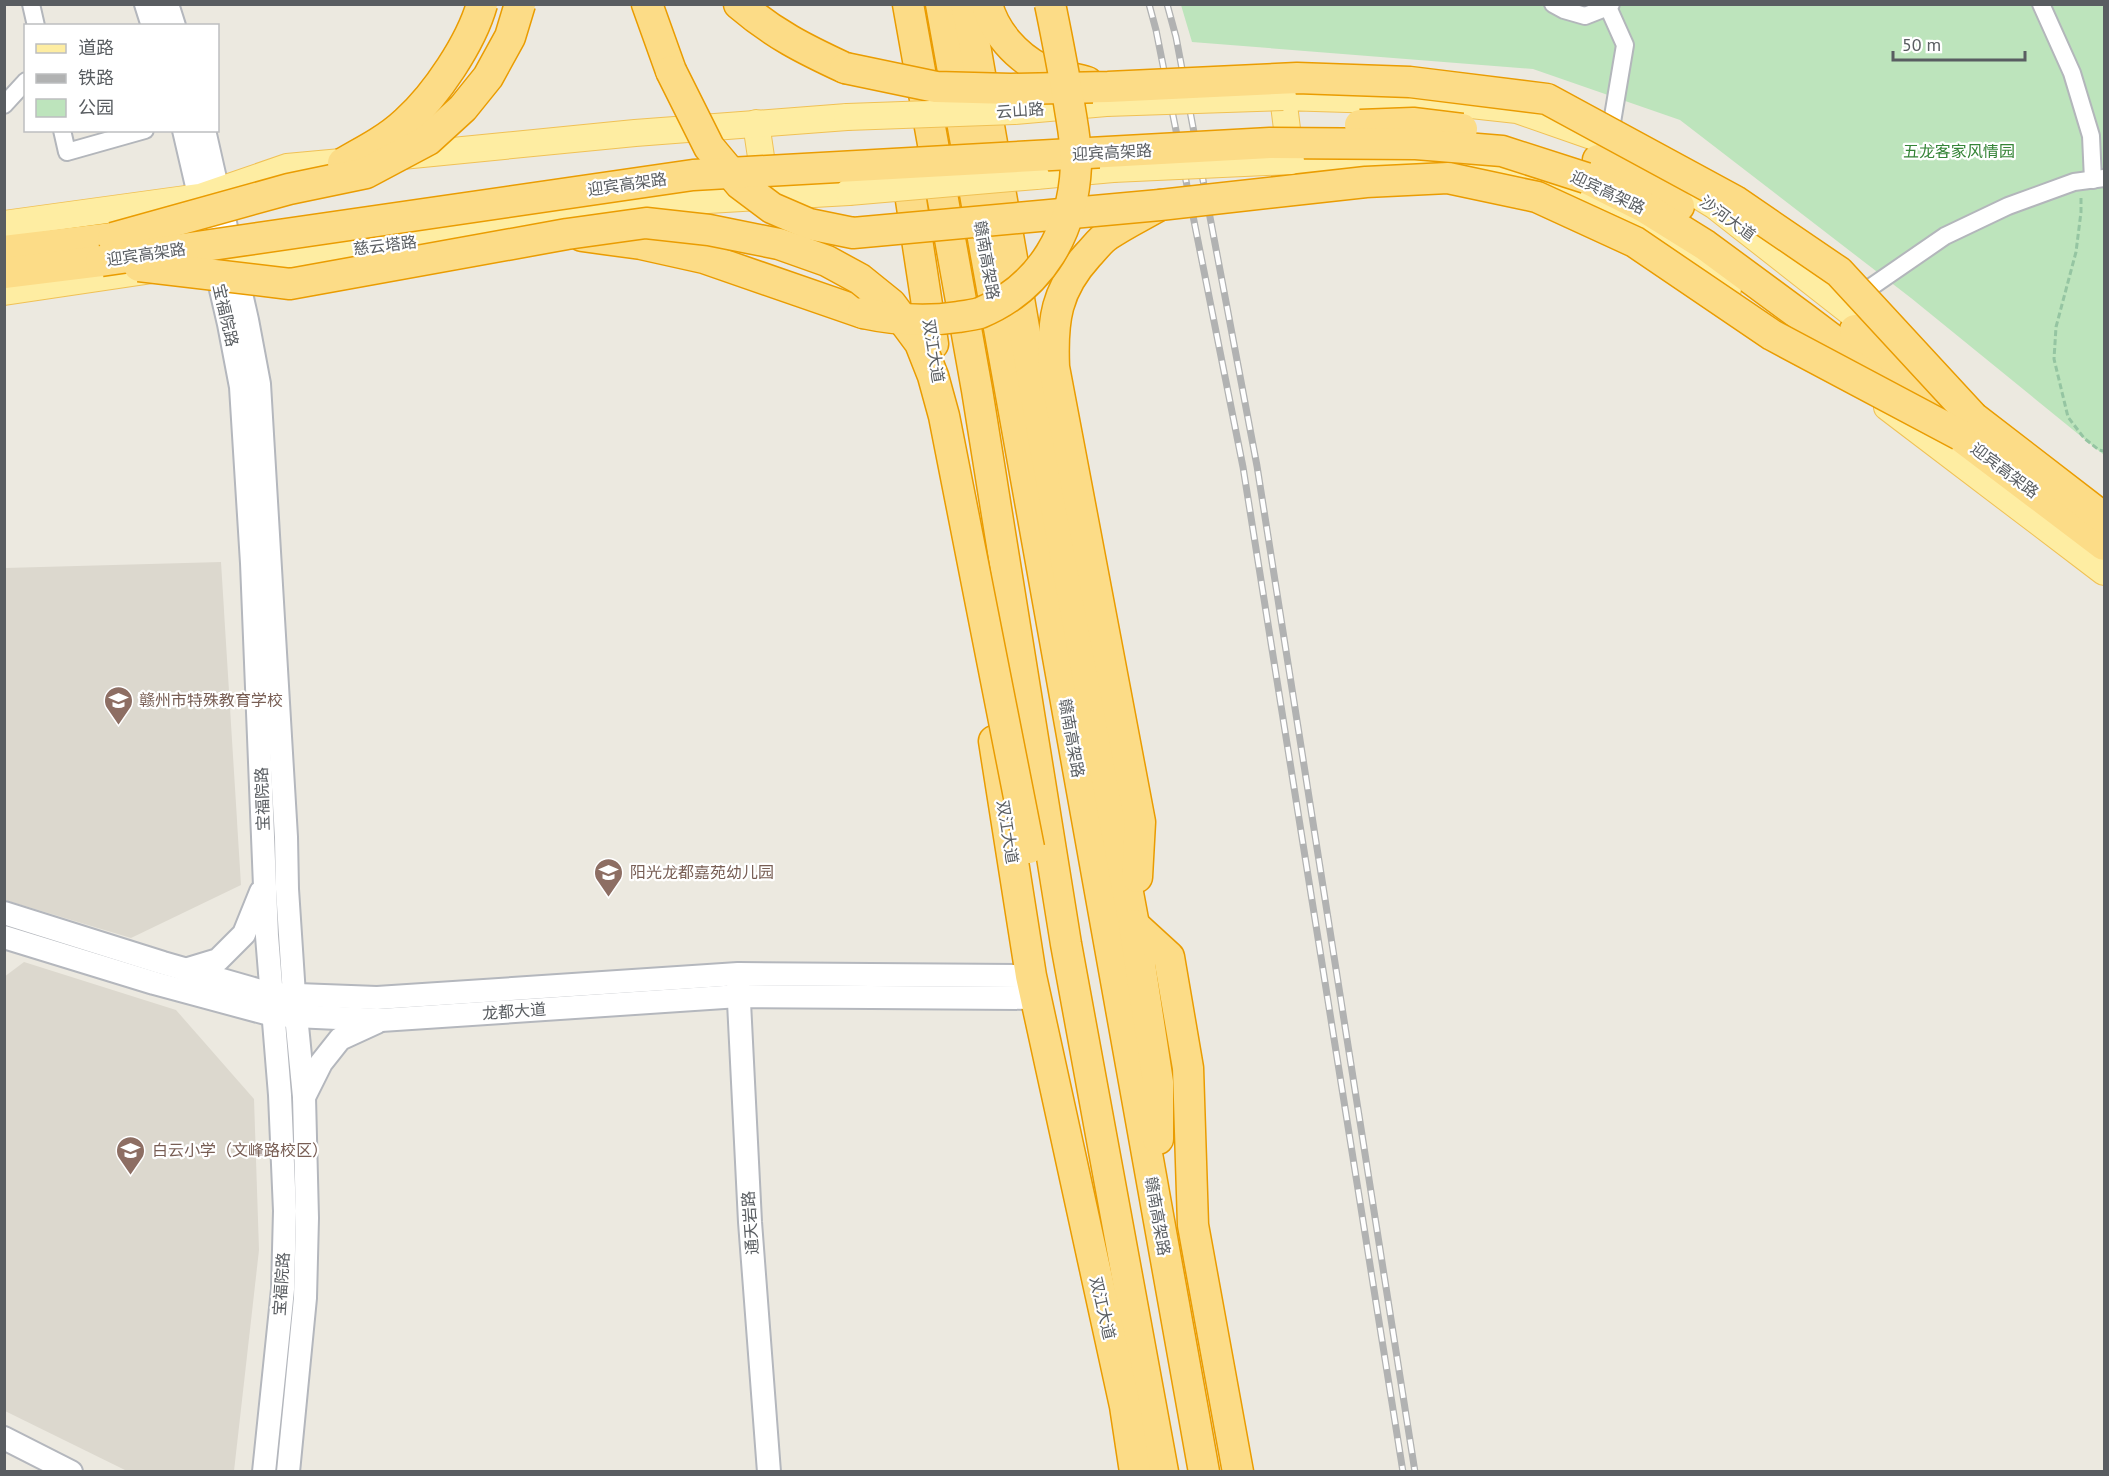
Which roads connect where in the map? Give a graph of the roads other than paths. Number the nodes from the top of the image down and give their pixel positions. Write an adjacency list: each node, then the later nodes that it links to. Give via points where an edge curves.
1 (31, 4): 16 (street)
2 (146, 4): 17 (main road)
3 (167, 4): 18 (main road)
4 (482, 4): 32 (highway, bridge, via 462,51 407,122 376,145)
5 (520, 4): 32 (highway, bridge, via 510,37 488,77 463,108 428,140 366,173)
6 (647, 4): 35 (highway, bridge, via 671,71 709,147 740,184 772,208 809,224 853,233)
7 (908, 4): 53 (highway, 赣南高架路, via 977,390)
8 (941, 4): 61 (highway, 赣南高架路)
9 (966, 4): 51 (highway)
10 (987, 4): 20 (highway, bridge, via 990,17 1010,46 1042,70)
11 (1050, 4): 37 (highway, bridge, via 1072,126 1074,193 1053,251 1031,279 1007,298 978,313 938,320 894,320 863,314 704,258)
12 (1553, 4): 14 (street, via 1585,16)
13 (2041, 4): 30 (street, via 2072,72 2091,136)
14 (1610, 6): 28 (street, via 1624,45)
15 (749, 13): 20 (highway, bridge, via 794,44 845,68 936,87)
16 (36, 24)
17 (152, 24)
18 (173, 24)
19 (24, 83): 22 (street)
20 (1107, 95): 21 (main road, 云山路, bridge); 23 (main road, 云山路, bridge, via 1014,111); 44 (highway, bridge, via 1308,78 1410,82 1547,99 1735,201 1839,272)
21 (1283, 97): 28 (main road, 沙河大道, via 1444,102 1517,110); 29 (main road)
22 (4, 105)
23 (756, 123): 33 (main road, via 287,167); 34 (main road)
24 (62, 132): 25 (street, via 67,152)
25 (138, 132)
26 (185, 132): 33 (main road, 宝福院路)
27 (204, 132): 33 (main road, 宝福院路)
28 (1608, 142): 45 (main road, 沙河大道, via 1715,206)
29 (1291, 161): 31 (main road, bridge, via 1113,169); 48 (main road, via 1443,160 1540,176 1622,216 1662,240)
30 (2092, 180): 42 (street, via 2074,182 2008,206 1945,236)
31 (909, 187): 34 (main road, bridge); 56 (highway, 双江大道)
32 (289, 189): 38 (highway, bridge)
33 (209, 195): 36 (main road); 40 (main road, 宝福院路)
34 (766, 196): 40 (main road, 慈云塔路, via 708,200 366,248)
35 (1160, 206): 44 (highway, bridge, via 1366,182 1448,178 1537,197 1635,242 1772,335); 51 (highway, via 1106,237 1082,262 1066,283 1056,311 1053,338 1056,378 1140,822)
36 (4, 224)
37 (567, 234): 38 (highway, bridge, via 290,284); 53 (highway, bridge, via 646,223 779,244 827,261 860,279 891,304 920,343 944,416 1029,848)
38 (107, 249): 39 (highway, 迎宾高架路); 41 (highway, 迎宾高架路); 44 (highway, 迎宾高架路, bridge, via 691,156 1413,123 1529,141 1598,160 1653,188 1780,275)
39 (4, 251)
40 (222, 260): 43 (main road, 慈云塔路); 49 (main road, 宝福院路, via 241,387); 58 (main road, 宝福院路, via 247,320 259,384)
41 (4, 273)
42 (1871, 287)
43 (4, 292)
44 (1967, 426): 46 (highway, 迎宾高架路); 47 (highway, 迎宾高架路)
45 (2104, 504)
46 (2104, 518)
47 (2104, 545)
48 (2104, 572)
49 (264, 885): 54 (main road, via 244,934 218,960); 57 (main road, 宝福院路)
50 (4, 913): 54 (main road, 龙都大道)
51 (1134, 925): 61 (highway, via 1158,1082); 70 (highway, via 1169,957 1188,1068 1194,1225)
52 (4, 937): 57 (main road, 龙都大道, via 154,983)
53 (1066, 944): 68 (highway, 赣南高架路)
54 (185, 970): 57 (main road, 龙都大道)
55 (738, 985): 56 (main road, 龙都大道); 58 (main road, 龙都大道, via 377,998); 59 (main road, 龙都大道); 66 (main road, 通天岩路, via 750,1222)
56 (1033, 987): 67 (highway, 双江大道, via 1125,1406)
57 (272, 1005): 58 (main road, 龙都大道); 64 (main road, 宝福院路, via 285,1211 283,1288)
58 (295, 1006): 59 (main road, 龙都大道); 60 (main road, 宝福院路)
59 (381, 1020): 60 (main road, via 340,1039 321,1063)
60 (304, 1097): 65 (main road, 宝福院路, via 305,1298)
61 (1158, 1217): 69 (highway, 赣南高架路)
62 (4, 1438): 63 (main road)
63 (71, 1472)
64 (264, 1472)
65 (288, 1472)
66 (769, 1472)
67 (1135, 1472)
68 (1164, 1472)
69 (1204, 1472)
70 (1238, 1472)

